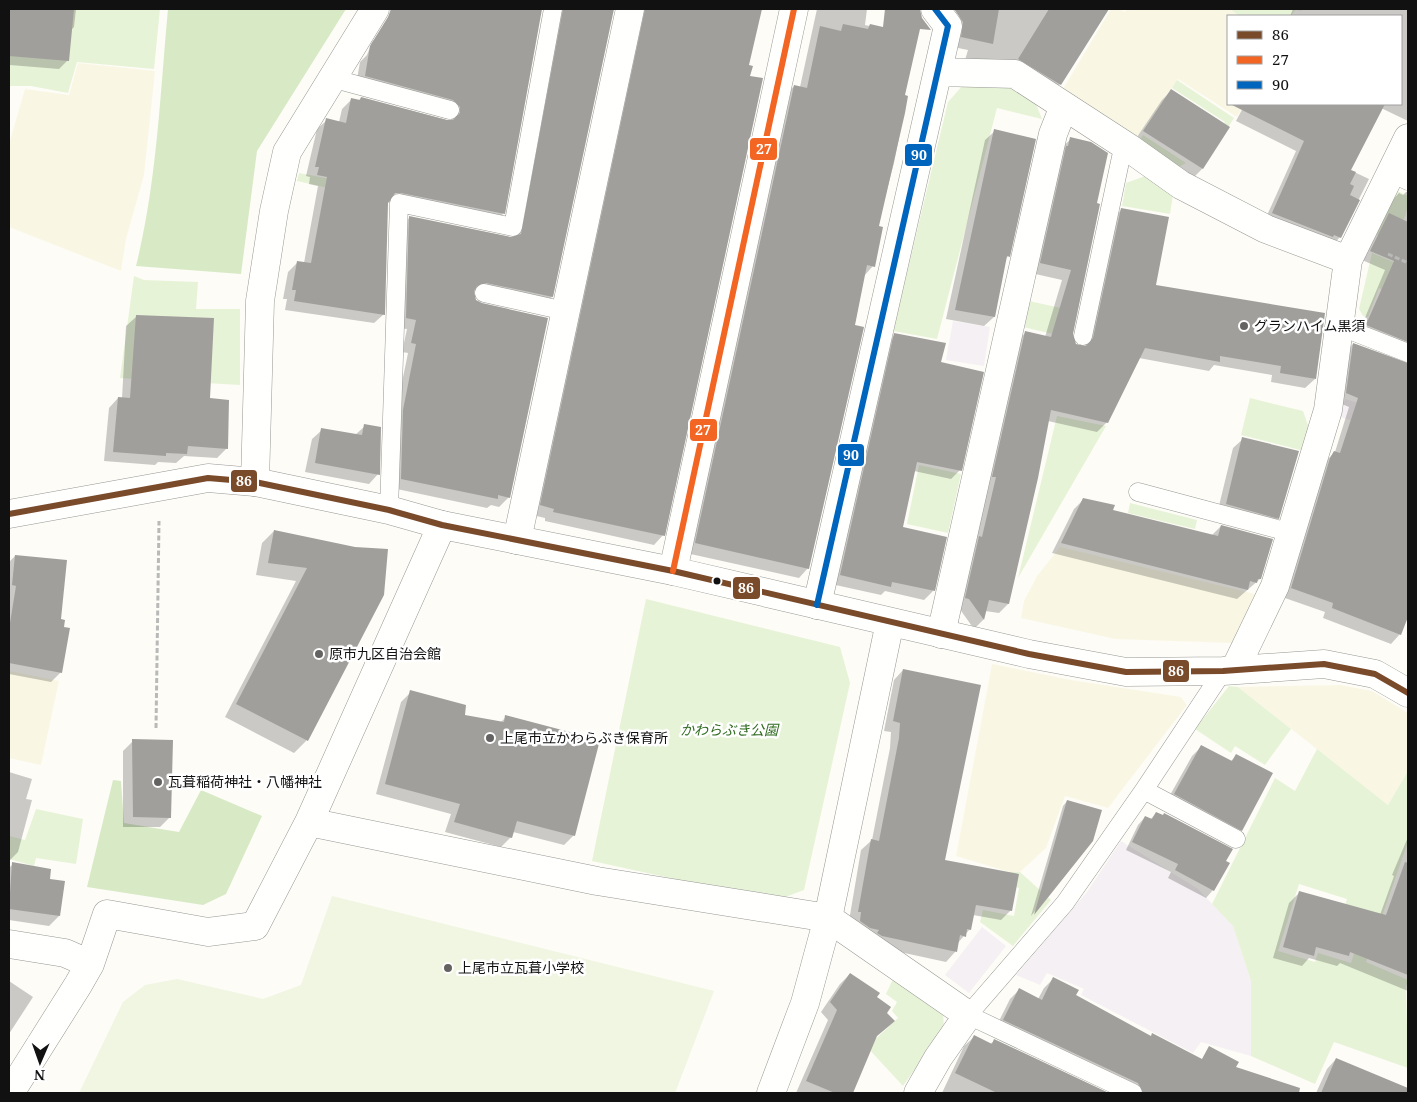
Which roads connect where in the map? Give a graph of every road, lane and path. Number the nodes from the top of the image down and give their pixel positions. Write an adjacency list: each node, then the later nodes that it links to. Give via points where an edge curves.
1 (376, 9): 7 (street)
2 (553, 9): 22 (lane, via 513,228 400,203)
3 (630, 9): 15 (street)
4 (794, 9): 27 (street)
5 (935, 9): 6 (street, via 948,26)
6 (938, 72): 8 (street, via 1015,74); 28 (street)
7 (331, 78): 9 (lane); 19 (street, via 287,152 274,211 260,301)
8 (1064, 106): 11 (street); 30 (street, via 1053,134)
9 (450, 110)
10 (1408, 138): 12 (street)
11 (1129, 148): 13 (street, via 1149,165 1198,194 1266,229); 17 (lane, via 1121,157)
12 (1400, 177): 13 (street)
13 (1348, 260): 16 (street)
14 (484, 293): 15 (lane)
15 (565, 311): 26 (street)
16 (1339, 326): 18 (lane); 25 (street, via 1328,410)
17 (1083, 336)
18 (1408, 353)
19 (255, 482): 20 (street, via 208,478); 22 (street)
20 (160, 485): 23 (street); 33 (path)
21 (1138, 492): 25 (lane)
22 (389, 510): 24 (street)
23 (9, 514)
24 (442, 525): 26 (street); 35 (street)
25 (1292, 533): 31 (street, via 1275,586)
26 (517, 540): 27 (street)
27 (673, 571): 28 (street)
28 (817, 605): 29 (street)
29 (890, 622): 30 (street); 37 (street)
30 (941, 634): 31 (street, via 1126,672)
31 (1229, 670): 32 (street, via 1324,664 1376,674); 34 (lane)
32 (1408, 693)
33 (156, 728)
34 (1144, 790): 36 (lane); 40 (lane, via 1065,903)
35 (309, 822): 37 (street, via 597,880); 39 (street, via 255,926 208,932 107,914)
36 (1236, 839)
37 (828, 918): 40 (street); 42 (street, via 805,1003)
38 (9, 944): 39 (street, via 65,953)
39 (90, 964): 41 (street)
40 (968, 1015): 43 (street); 44 (lane)
41 (10, 1093)
42 (771, 1093)
43 (918, 1093)
44 (1133, 1093)

